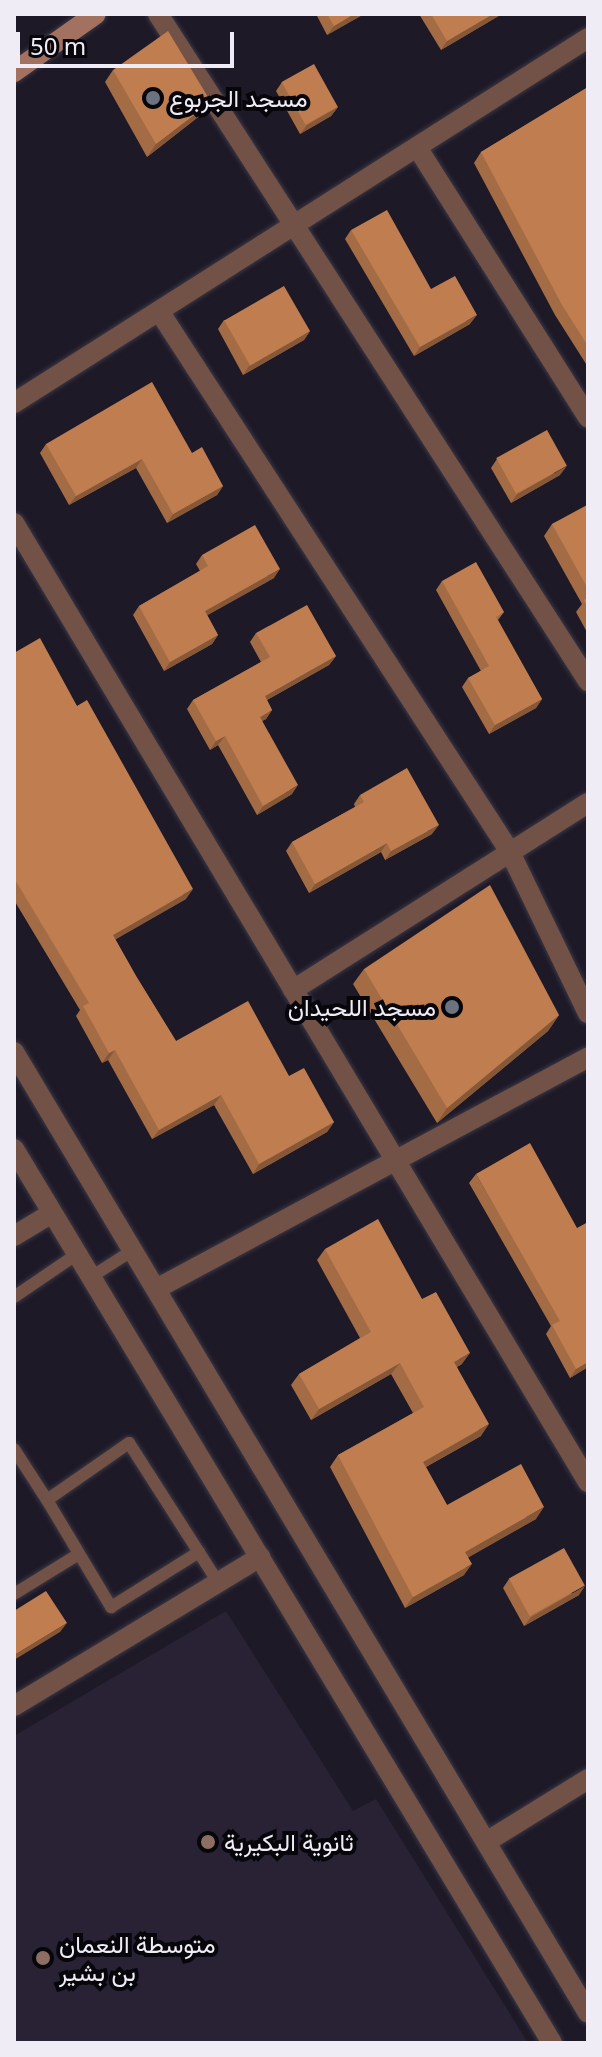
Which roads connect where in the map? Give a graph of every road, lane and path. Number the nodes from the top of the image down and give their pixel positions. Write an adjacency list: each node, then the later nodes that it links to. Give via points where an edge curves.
1 (96, 14): 4 (main road)
2 (158, 14): 6 (street)
3 (588, 38): 5 (street)
4 (14, 72)
5 (417, 147): 6 (street); 9 (street)
6 (297, 223): 7 (street); 11 (street)
7 (159, 311): 8 (street); 13 (street)
8 (14, 403)
9 (588, 418)
10 (14, 523): 14 (street)
11 (588, 681)
12 (588, 803): 13 (street)
13 (510, 852): 14 (street); 15 (street)
14 (293, 990): 19 (street)
15 (588, 1013)
16 (14, 1052): 22 (street)
17 (588, 1057): 19 (street)
18 (14, 1149): 20 (street)
19 (397, 1162): 25 (street); 28 (street)
20 (52, 1213): 21 (street); 23 (street)
21 (14, 1236)
22 (133, 1250): 24 (lane); 25 (street)
23 (77, 1254): 24 (street); 26 (lane)
24 (91, 1277): 32 (street)
25 (156, 1289): 37 (street)
26 (14, 1297)
27 (14, 1449): 29 (lane)
28 (588, 1482)
29 (47, 1500): 30 (lane, via 129,1443); 31 (lane)
30 (199, 1552): 31 (lane, via 111,1607); 33 (lane)
31 (79, 1554): 34 (lane)
32 (260, 1557): 33 (street); 39 (street)
33 (218, 1582): 35 (street)
34 (14, 1594)
35 (14, 1706)
36 (588, 1779): 37 (street)
37 (486, 1842): 38 (street)
38 (588, 2013)
39 (552, 2043)

